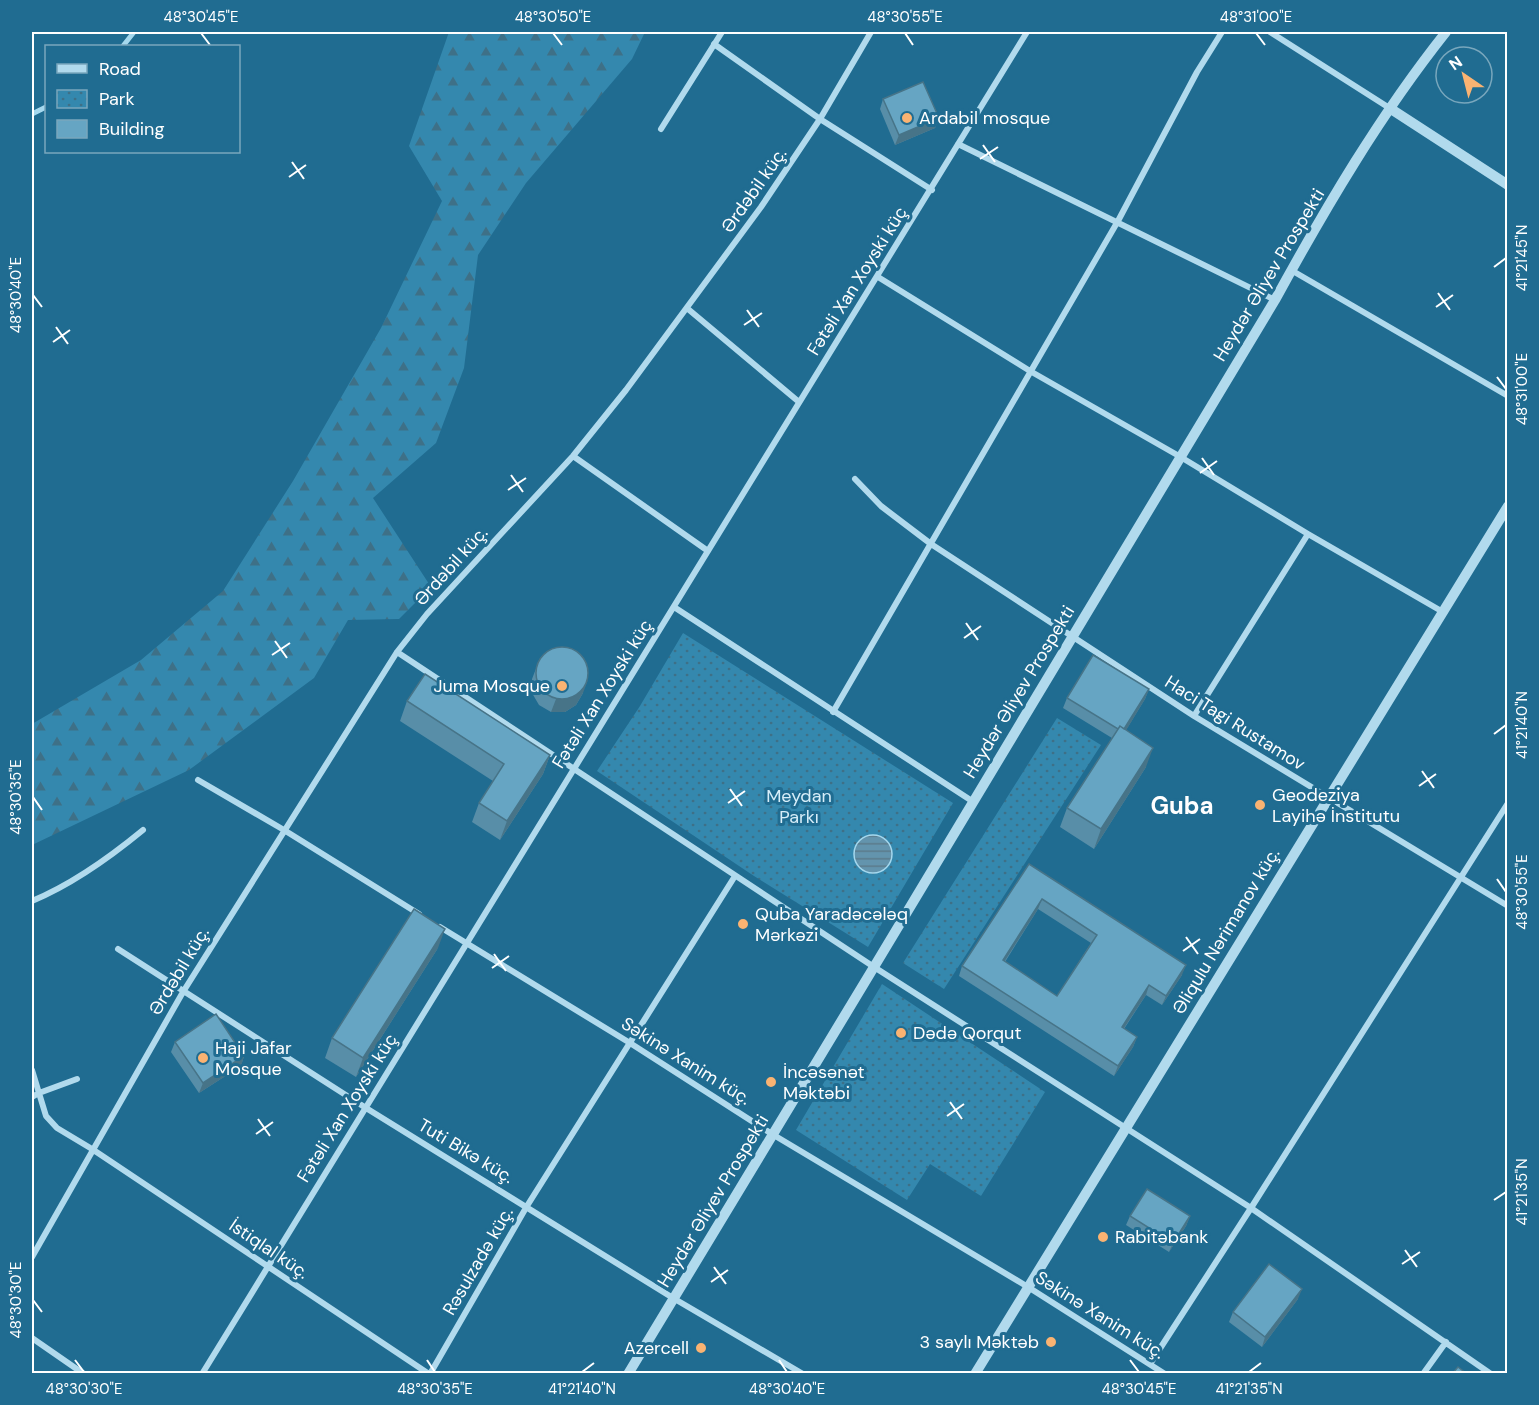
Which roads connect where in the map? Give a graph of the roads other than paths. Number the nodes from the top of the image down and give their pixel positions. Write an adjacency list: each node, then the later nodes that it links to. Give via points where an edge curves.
1 (722, 32): 7 (street)
2 (871, 32): 9 (street, Ərdəbil küç.)
3 (1028, 32): 11 (street, Fətəli Xan Xoyski küç)
4 (1222, 32): 14 (street)
5 (1270, 32): 8 (street)
6 (1446, 32): 8 (street, Heydər Əliyev Prospekti)
7 (714, 44): 9 (street); 10 (street)
8 (1391, 109): 12 (street); 15 (street, Heydər Əliyev Prospekti)
9 (820, 119): 13 (street); 18 (street, Ərdəbil küç.)
10 (661, 129)
11 (958, 144): 13 (street, Fətəli Xan Xoyski küç); 14 (street)
12 (1508, 185)
13 (932, 190): 16 (street, Fətəli Xan Xoyski küç)
14 (1118, 221): 17 (street); 19 (street)
15 (1292, 270): 17 (street, Heydər Əliyev Prospekti); 20 (street)
16 (878, 278): 19 (street); 21 (street, Fətəli Xan Xoyski küç)
17 (1275, 300): 23 (street, Heydər Əliyev Prospekti)
18 (688, 309): 21 (street); 22 (street, Ərdəbil küç.)
19 (1030, 370): 23 (street); 27 (street)
20 (1508, 396)
21 (799, 402): 28 (street, Fətəli Xan Xoyski küç)
22 (573, 456): 28 (street); 32 (street, Ərdəbil küç., via 427,614)
23 (1179, 456): 26 (street); 31 (street, Heydər Əliyev Prospekti)
24 (855, 479): 27 (street, Haci Tagi Rustamov, via 881,506)
25 (1508, 506): 30 (street, Əliqulu Nərimanov küç.)
26 (1308, 534): 30 (street); 34 (street)
27 (931, 544): 31 (street, Haci Tagi Rustamov); 33 (street)
28 (708, 551): 29 (street, Fətəli Xan Xoyski küç)
29 (674, 607): 33 (street); 35 (street, Fətəli Xan Xoyski küç)
30 (1443, 612): 37 (street, Əliqulu Nərimanov küç.)
31 (1072, 636): 34 (street, Haci Tagi Rustamov); 38 (street, Heydər Əliyev Prospekti)
32 (397, 652): 35 (street); 41 (street, Ərdəbil küç.)
33 (833, 712): 38 (street)
34 (1194, 716): 37 (street, Haci Tagi Rustamov)
35 (573, 769): 42 (street); 48 (street, Fətəli Xan Xoyski küç)
36 (198, 780): 41 (street)
37 (1327, 798): 43 (street, Haci Tagi Rustamov); 58 (street, Əliqulu Nərimanov küç.)
38 (972, 801): 50 (street, Heydər Əliyev Prospekti)
39 (1508, 803): 43 (street)
40 (143, 830): 44 (street, via 56,891)
41 (284, 830): 46 (street); 51 (street, Ərdəbil küç.)
42 (735, 876): 50 (street); 52 (street, Rəsulzadə küç.)
43 (1461, 878): 45 (street, Haci Tagi Rustamov); 62 (street)
44 (32, 901)
45 (1508, 906)
46 (422, 916)
47 (431, 922): 48 (street, Səkinə Xanim küç.)
48 (465, 944): 52 (street, Səkinə Xanim küç.); 57 (street, Fətəli Xan Xoyski küç)
49 (118, 949): 51 (street, Tuti Bikə küç.)
50 (874, 967): 58 (street); 59 (street, Heydər Əliyev Prospekti)
51 (183, 992): 57 (street, Tuti Bikə küç.); 60 (street, Ərdəbil küç.)
52 (630, 1043): 59 (street, Səkinə Xanim küç.); 61 (street, Rəsulzadə küç.)
53 (32, 1070): 55 (street)
54 (78, 1079): 55 (street)
55 (39, 1093): 56 (street); 60 (street, via 46,1116 57,1128)
56 (32, 1097)
57 (366, 1108): 61 (street, Tuti Bikə küç.); 64 (street, Fətəli Xan Xoyski küç)
58 (1125, 1128): 62 (street); 65 (street, Əliqulu Nərimanov küç.)
59 (772, 1134): 65 (street, Səkinə Xanim küç.); 66 (street, Heydər Əliyev Prospekti)
60 (92, 1149): 63 (street, Ərdəbil küç.); 64 (street, İstiqlal küç.)
61 (527, 1206): 66 (street, Tuti Bikə küç.); 72 (street, Rəsulzadə küç.)
62 (1251, 1208): 68 (street); 69 (street)
63 (32, 1257)
64 (267, 1267): 71 (street, Fətəli Xan Xoyski küç); 72 (street, İstiqlal küç.)
65 (1028, 1287): 69 (street, Səkinə Xanim küç.); 75 (street, Əliqulu Nərimanov küç.)
66 (674, 1298): 73 (street, Heydər Əliyev Prospekti); 74 (street, Tuti Bikə küç.)
67 (32, 1338): 70 (street)
68 (1446, 1342): 77 (street); 78 (street)
69 (1150, 1364): 76 (street, Səkinə Xanim küç.)
70 (84, 1374)
71 (202, 1374)
72 (430, 1374)
73 (628, 1374)
74 (803, 1374)
75 (975, 1374)
76 (1165, 1374)
77 (1423, 1374)
78 (1491, 1374)

